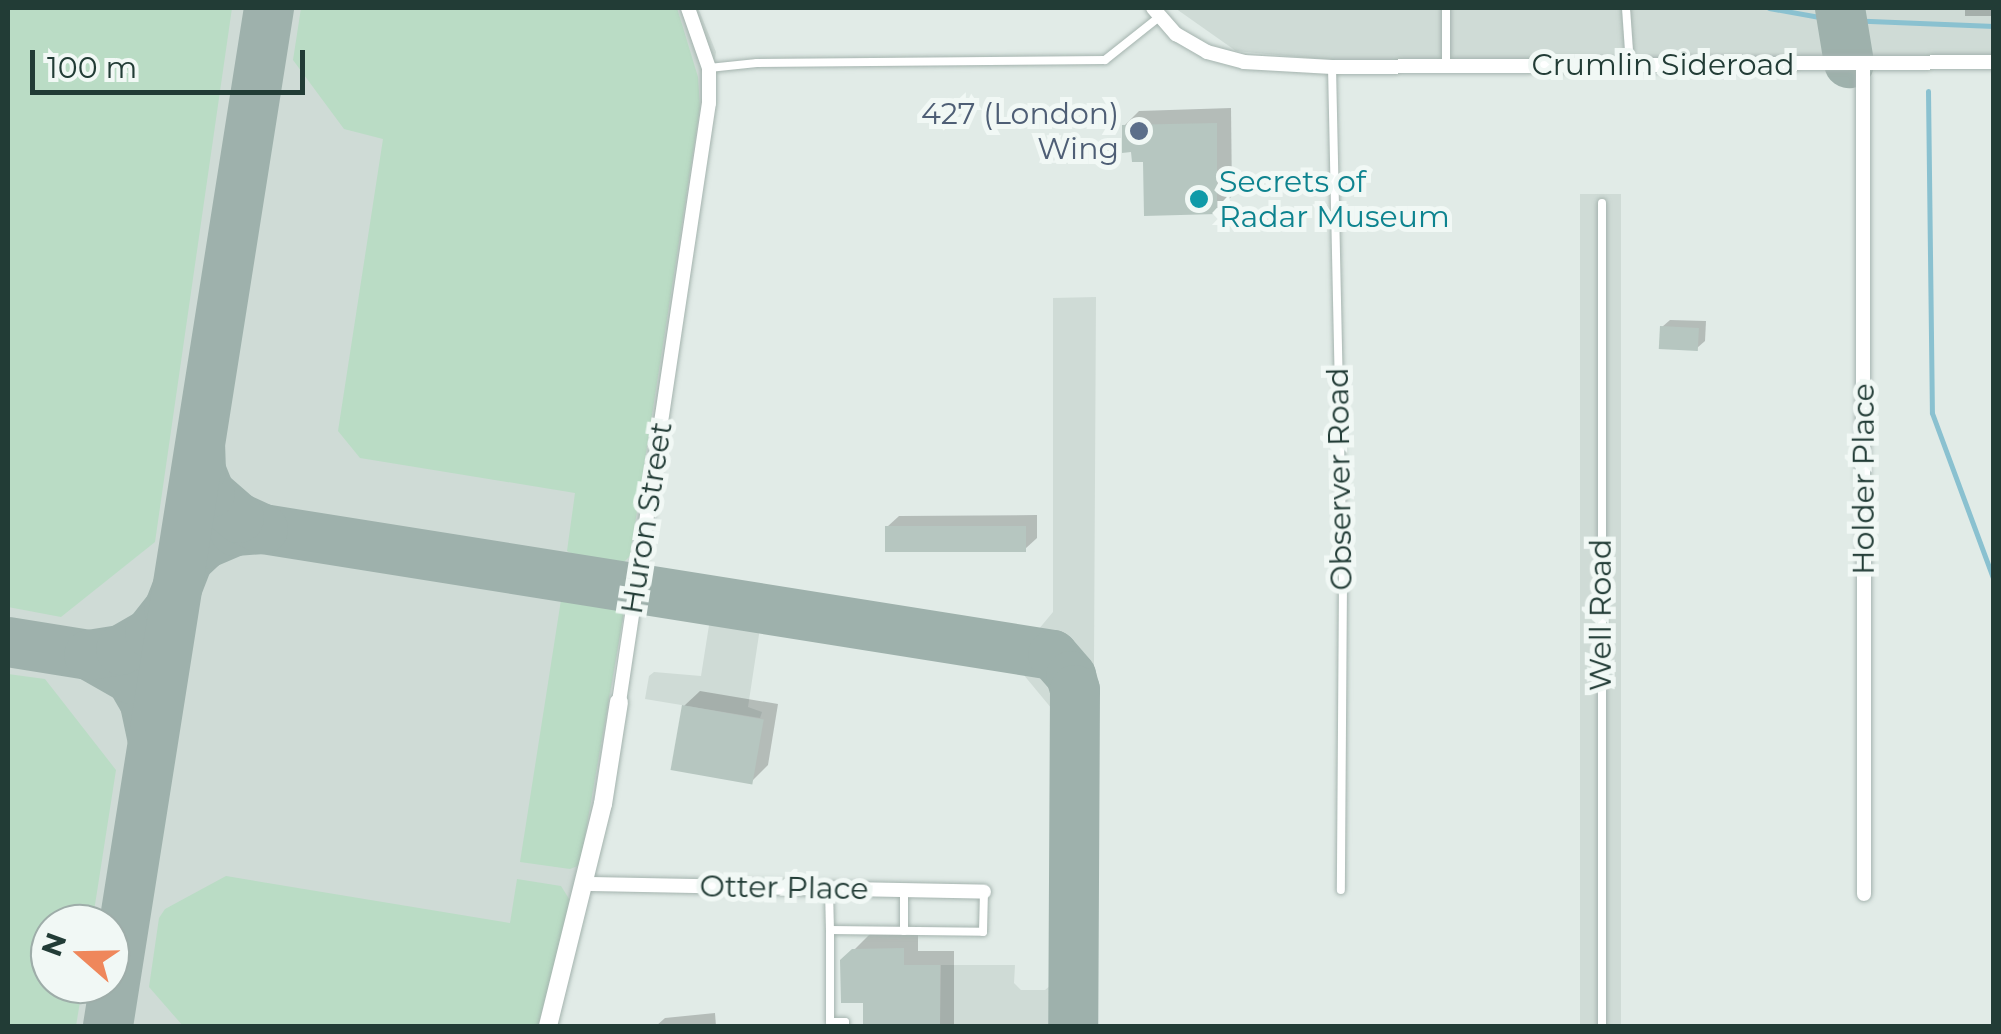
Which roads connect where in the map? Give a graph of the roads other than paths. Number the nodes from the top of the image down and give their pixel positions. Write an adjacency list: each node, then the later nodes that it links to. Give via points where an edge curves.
1 (688, 8): 9 (street, Huron Street)
2 (1446, 8): 8 (lane)
3 (1626, 8): 7 (lane)
4 (1157, 12): 9 (lane, via 1104,60); 10 (street, Crumlin Sideroad, via 1176,34 1207,52 1244,62)
5 (1994, 62): 6 (street, Crumlin Sideroad)
6 (1864, 63): 7 (street, Crumlin Sideroad); 19 (street, Holder Place)
7 (1630, 65): 8 (street, Crumlin Sideroad)
8 (1446, 67): 10 (street, Crumlin Sideroad)
9 (709, 68): 13 (street, Huron Street, via 710,104)
10 (1332, 68): 17 (lane, Observer Road)
11 (1602, 203): 22 (lane, Well Road)
12 (1601, 625): 22 (lane)
13 (619, 702): 14 (street, Huron Street)
14 (585, 884): 15 (street, Otter Place); 23 (street, Huron Street)
15 (829, 889): 16 (street, Otter Place); 20 (lane)
16 (904, 890): 18 (street, Otter Place); 21 (lane)
17 (1341, 890)
18 (984, 892): 21 (lane, via 983,932)
19 (1864, 894)
20 (830, 930): 21 (lane); 24 (lane, via 830,1022)
21 (904, 931)
22 (1602, 988): 25 (lane)
23 (548, 1026)
24 (845, 1026)
25 (1602, 1026)

